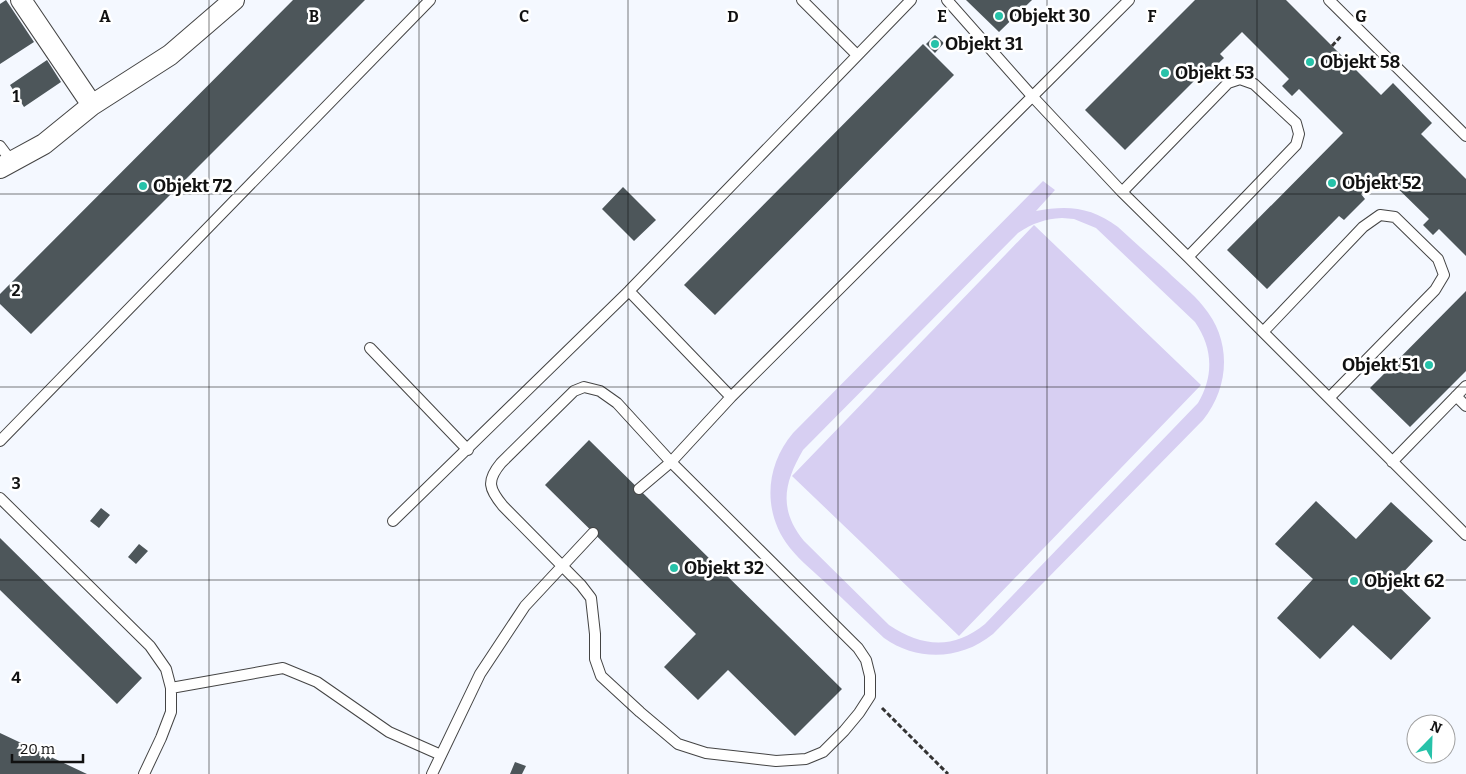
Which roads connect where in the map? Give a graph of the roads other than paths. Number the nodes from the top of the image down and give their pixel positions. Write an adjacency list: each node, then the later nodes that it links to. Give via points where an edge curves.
1 (20, 0): 11 (street)
2 (234, 0): 11 (street, via 170,55)
3 (430, 0): 25 (lane)
4 (802, 0): 9 (lane)
5 (948, 0): 10 (lane)
6 (1129, 0): 10 (lane)
7 (1329, 0): 12 (lane)
8 (905, 2): 9 (lane)
9 (857, 55): 17 (lane)
10 (1032, 96): 15 (lane); 22 (lane)
11 (92, 105): 14 (street, via 44,144)
12 (1466, 136)
13 (0, 146): 14 (lane)
14 (6, 165)
15 (1122, 192): 16 (lane); 16 (lane, via 1228,84 1240,79 1254,84 1296,123 1299,134 1296,145)
16 (1188, 257): 18 (lane)
17 (629, 292): 22 (lane); 26 (lane)
18 (1263, 332): 23 (lane); 23 (lane, via 1363,227 1380,216 1395,217 1438,259 1444,274 1436,290)
19 (370, 348): 26 (lane)
20 (1466, 386): 21 (lane)
21 (1456, 396): 24 (lane); 28 (lane)
22 (731, 397): 27 (lane)
23 (1329, 398): 28 (lane)
24 (1466, 406)
25 (0, 441)
26 (468, 450): 31 (lane)
27 (671, 462): 29 (lane); 34 (lane, via 617,403 600,391 584,387 565,399 493,472 491,483 503,506); 34 (lane, via 858,648 866,660 870,696 844,732 823,752 806,759 776,761 706,753 678,744 601,676 595,659 592,598)
28 (1392, 462): 33 (lane)
29 (639, 489)
30 (0, 498): 35 (lane, via 150,646 166,669)
31 (394, 521)
32 (593, 533): 34 (lane)
33 (1466, 535)
34 (563, 567): 36 (lane, via 525,606 480,674)
35 (171, 688): 36 (lane, via 283,668 317,682 389,732); 37 (lane, via 171,712)
36 (441, 755): 38 (lane)
37 (144, 774)
38 (432, 774)

